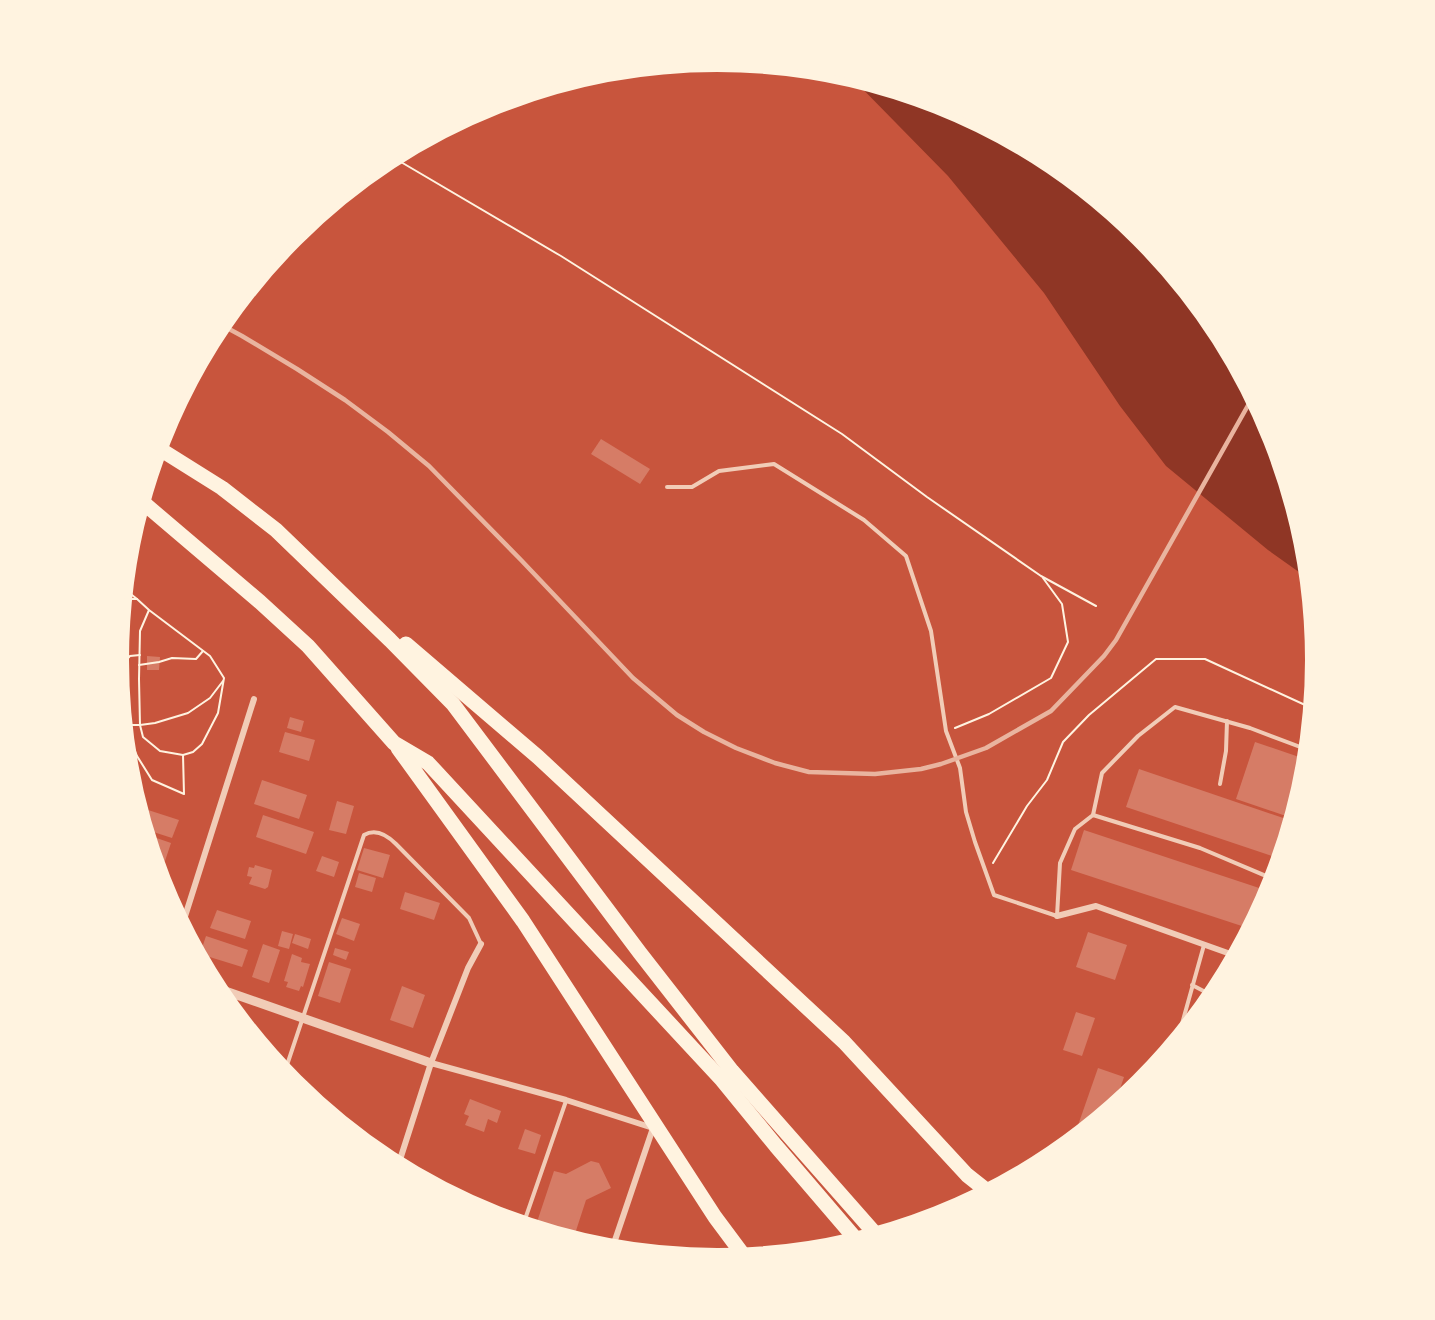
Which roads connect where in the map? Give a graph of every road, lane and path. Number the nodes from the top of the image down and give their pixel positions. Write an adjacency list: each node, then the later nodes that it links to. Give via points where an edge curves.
1 (399, 161): 6 (path, via 561,256 842,434)
2 (163, 451): 5 (highway, via 222,488)
3 (667, 487): 22 (lane, via 692,487 719,471 774,464 864,520 906,556 931,631)
4 (146, 505): 24 (highway, via 308,646)
5 (321, 572): 43 (highway, via 453,704); 46 (highway, via 538,757 844,1042 967,1176)
6 (1041, 576): 10 (path); 22 (path, via 1062,604 1068,642 1051,678 989,714)
7 (129, 593): 9 (path)
8 (128, 599): 9 (path)
9 (137, 599): 11 (path)
10 (1096, 606)
11 (149, 610): 12 (path); 13 (path, via 140,630)
12 (203, 651): 15 (path, via 196,659 172,658); 16 (path)
13 (140, 655): 14 (path); 15 (path)
14 (125, 661)
15 (139, 665): 21 (path)
16 (225, 678): 21 (path, via 210,698 188,713); 26 (path, via 218,713 202,744)
17 (254, 699): 32 (street)
18 (1308, 707): 29 (path, via 1205,660 1156,660 1089,715 1063,742 1047,780)
19 (1227, 722): 25 (lane); 27 (lane); 28 (lane, via 1175,707 1102,772)
20 (128, 725): 21 (path)
21 (140, 725): 26 (path, via 143,737 160,751)
22 (946, 731): 29 (lane, via 960,768 966,812)
23 (130, 739): 26 (path, via 152,780 184,794)
24 (394, 743): 43 (highway, via 428,763); 51 (highway, via 523,921)
25 (1303, 748)
26 (183, 755)
27 (1220, 784)
28 (1094, 814): 30 (lane, via 1200,848); 31 (lane, via 1075,829 1060,863)
29 (986, 873): 31 (lane, via 994,895)
30 (1269, 877)
31 (1057, 916): 34 (street, via 1096,906)
32 (184, 918)
33 (482, 944): 39 (lane, via 469,918 396,843 383,834 368,833 363,837); 41 (street, via 468,968)
34 (1204, 944): 35 (street); 36 (lane)
35 (1232, 954)
36 (1192, 985): 38 (lane); 40 (lane)
37 (227, 991): 39 (street)
38 (1207, 993)
39 (303, 1018): 41 (street); 42 (lane)
40 (1181, 1029)
41 (431, 1063): 44 (street); 45 (street)
42 (287, 1066)
43 (727, 1075): 48 (highway); 49 (highway, via 776,1146)
44 (566, 1100): 47 (lane); 50 (street, via 653,1128)
45 (400, 1160)
46 (984, 1189)
47 (525, 1220)
48 (873, 1231)
49 (853, 1236)
50 (614, 1243)
51 (741, 1251)

